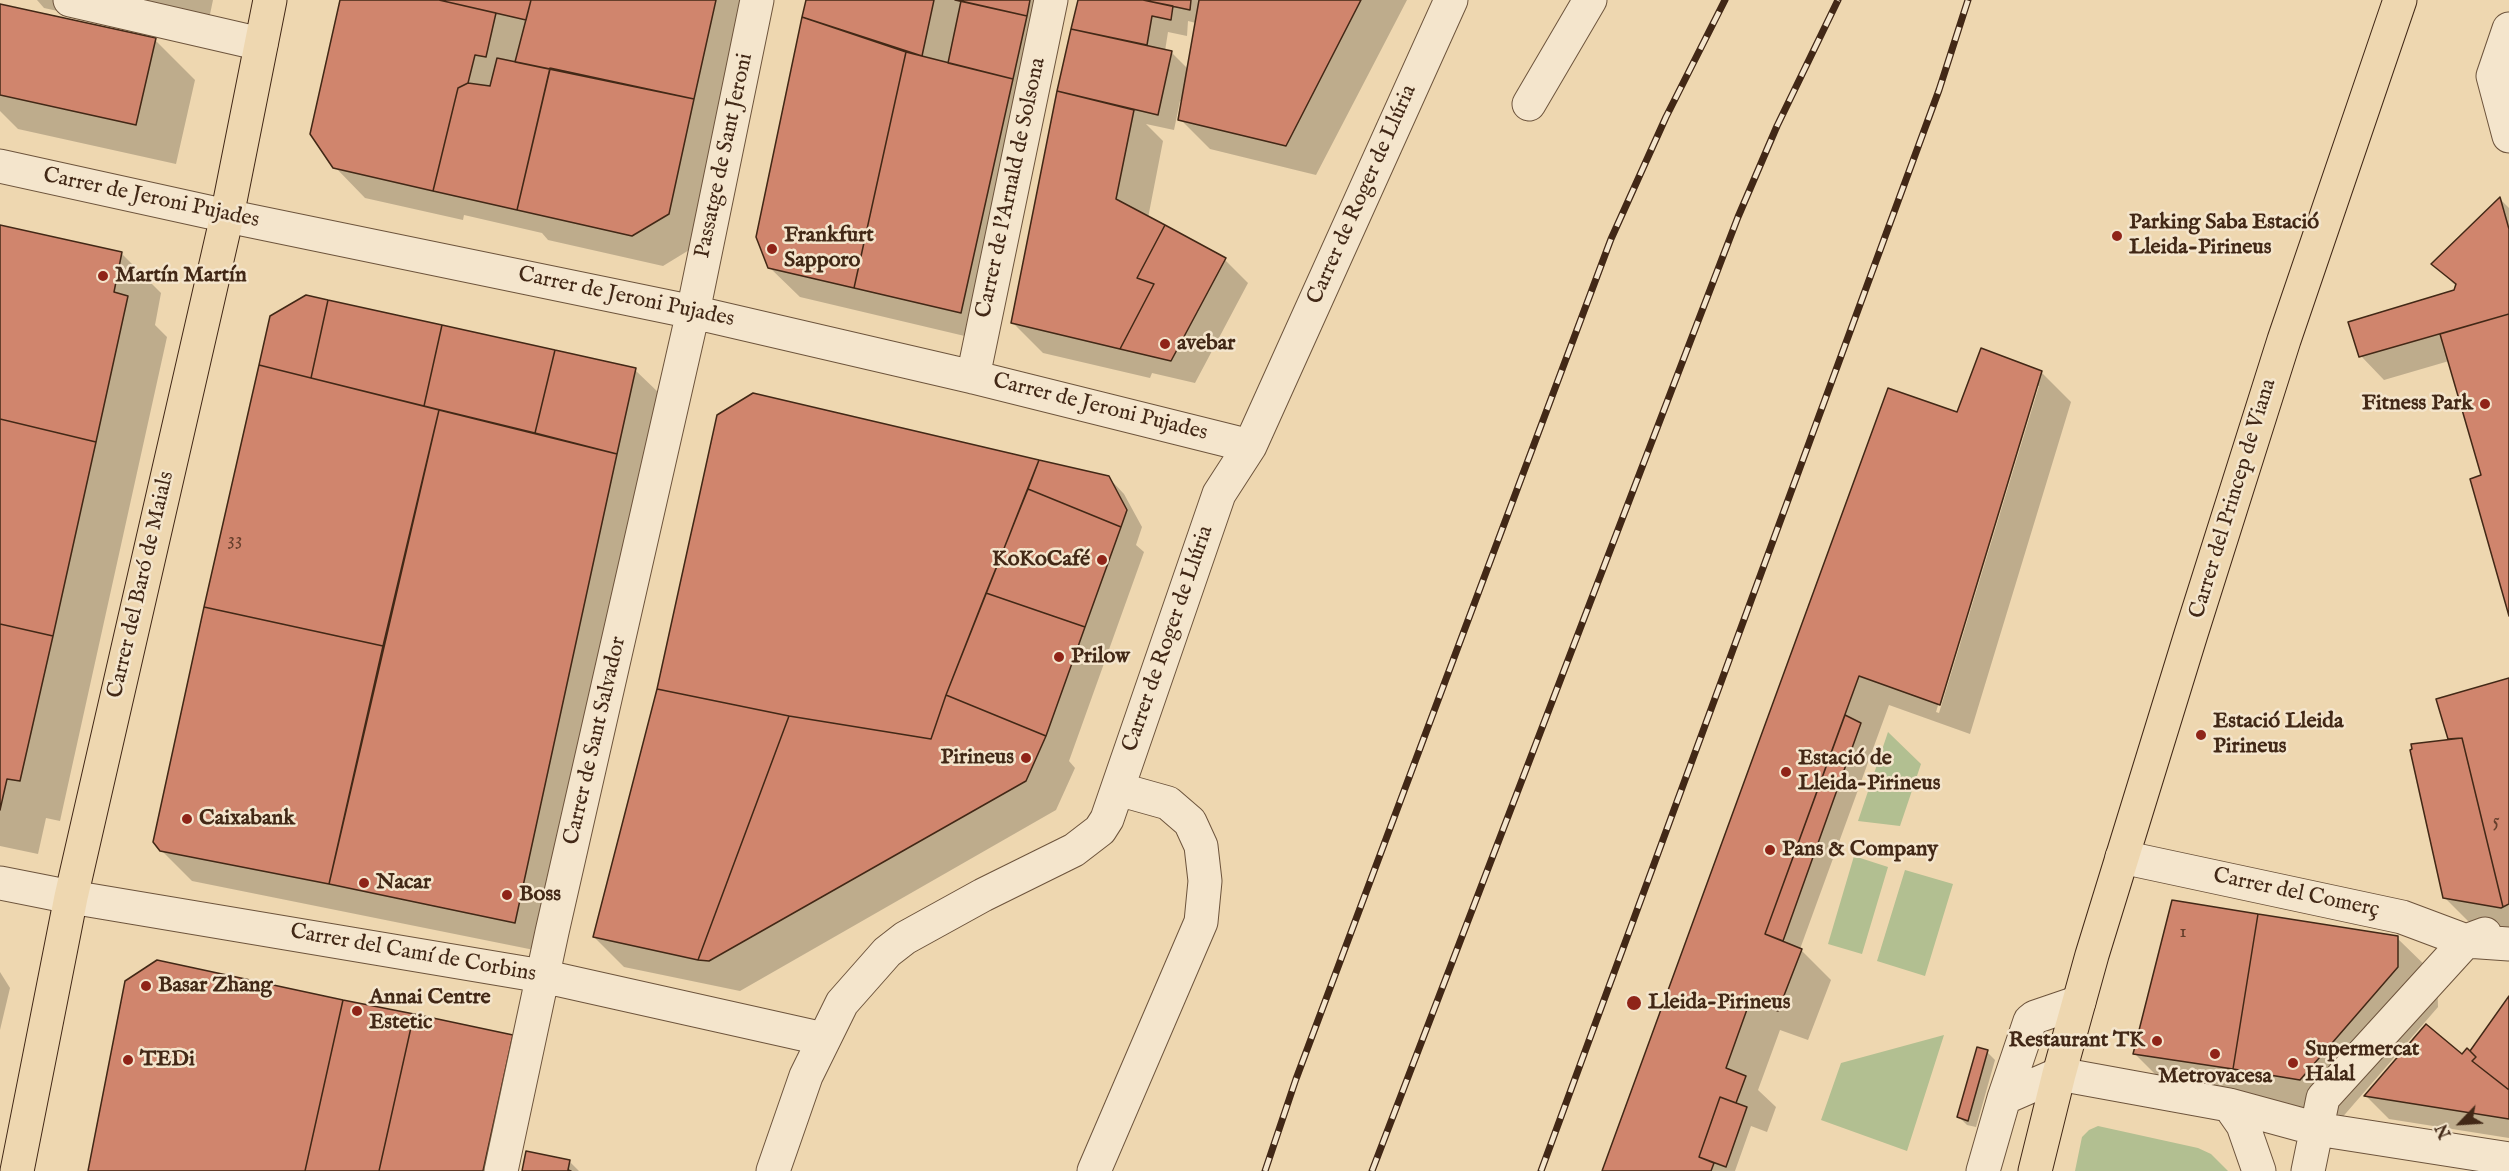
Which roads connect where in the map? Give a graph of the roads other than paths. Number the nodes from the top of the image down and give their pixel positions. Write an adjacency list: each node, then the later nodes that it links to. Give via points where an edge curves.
1 (70, 0): 9 (street)
2 (270, 0): 9 (main road, Carrer del Baró de Maials)
3 (757, 0): 14 (street, Passatge de Sant Jeroni)
4 (1051, 0): 15 (street, Carrer de l'Arnald de Solsona)
5 (1451, 0): 16 (street, Carrer de Roger de Llúria)
6 (1590, 0): 10 (street)
7 (2402, 2): 18 (main road, Carrer del Princep de Viana, via 2284,340)
8 (2509, 29): 11 (street, via 2493,76)
9 (261, 44): 13 (main road, Carrer del Baró de Maials)
10 (1529, 104)
11 (2509, 136)
12 (0, 166): 13 (street, Carrer de Jeroni Pujades)
13 (227, 216): 14 (street, Carrer de Jeroni Pujades); 20 (main road, Carrer del Baró de Maials)
14 (693, 312): 15 (street, Carrer de Jeroni Pujades); 24 (street, Carrer de Sant Salvador)
15 (973, 377): 16 (street, Carrer de Jeroni Pujades)
16 (1250, 446): 17 (street, Carrer de Roger de Llúria, via 1219,494)
17 (1118, 789): 26 (street, Carrer de Roger de Llúria, via 1107,819 1090,839 924,927 887,952 842,1003); 35 (street, via 1167,803 1190,822 1202,846 1205,881 1201,922)
18 (2122, 857): 22 (street, Carrer del Comerç, via 2402,916); 25 (main road, Carrer del Princep de Viana)
19 (0, 883): 20 (street, Carrer del Camí de Corbins)
20 (71, 897): 24 (street, Carrer del Camí de Corbins); 32 (main road, Carrer del Baró de Maials)
21 (2509, 925): 22 (street)
22 (2466, 941): 23 (street, Carrer del Comerç); 30 (street, via 2323,1098)
23 (2509, 944)
24 (543, 976): 26 (street, Carrer del Camí de Corbins); 33 (street, Carrer de Sant Salvador)
25 (2079, 1002): 27 (main road, Carrer del Princep de Viana); 28 (street, via 2030,1021)
26 (824, 1039): 34 (street, Carrer de Roger de Llúria, via 806,1076)
27 (2059, 1074): 28 (street); 29 (street); 37 (main road, Carrer del Princep de Viana)
28 (2004, 1098): 36 (street)
29 (2229, 1105): 30 (street); 38 (street, via 2243,1125)
30 (2317, 1129): 31 (street); 39 (street)
31 (2509, 1159)
32 (17, 1171)
33 (501, 1171)
34 (772, 1171)
35 (1094, 1171)
36 (1983, 1171)
37 (2036, 1171)
38 (2259, 1171)
39 (2308, 1171)

